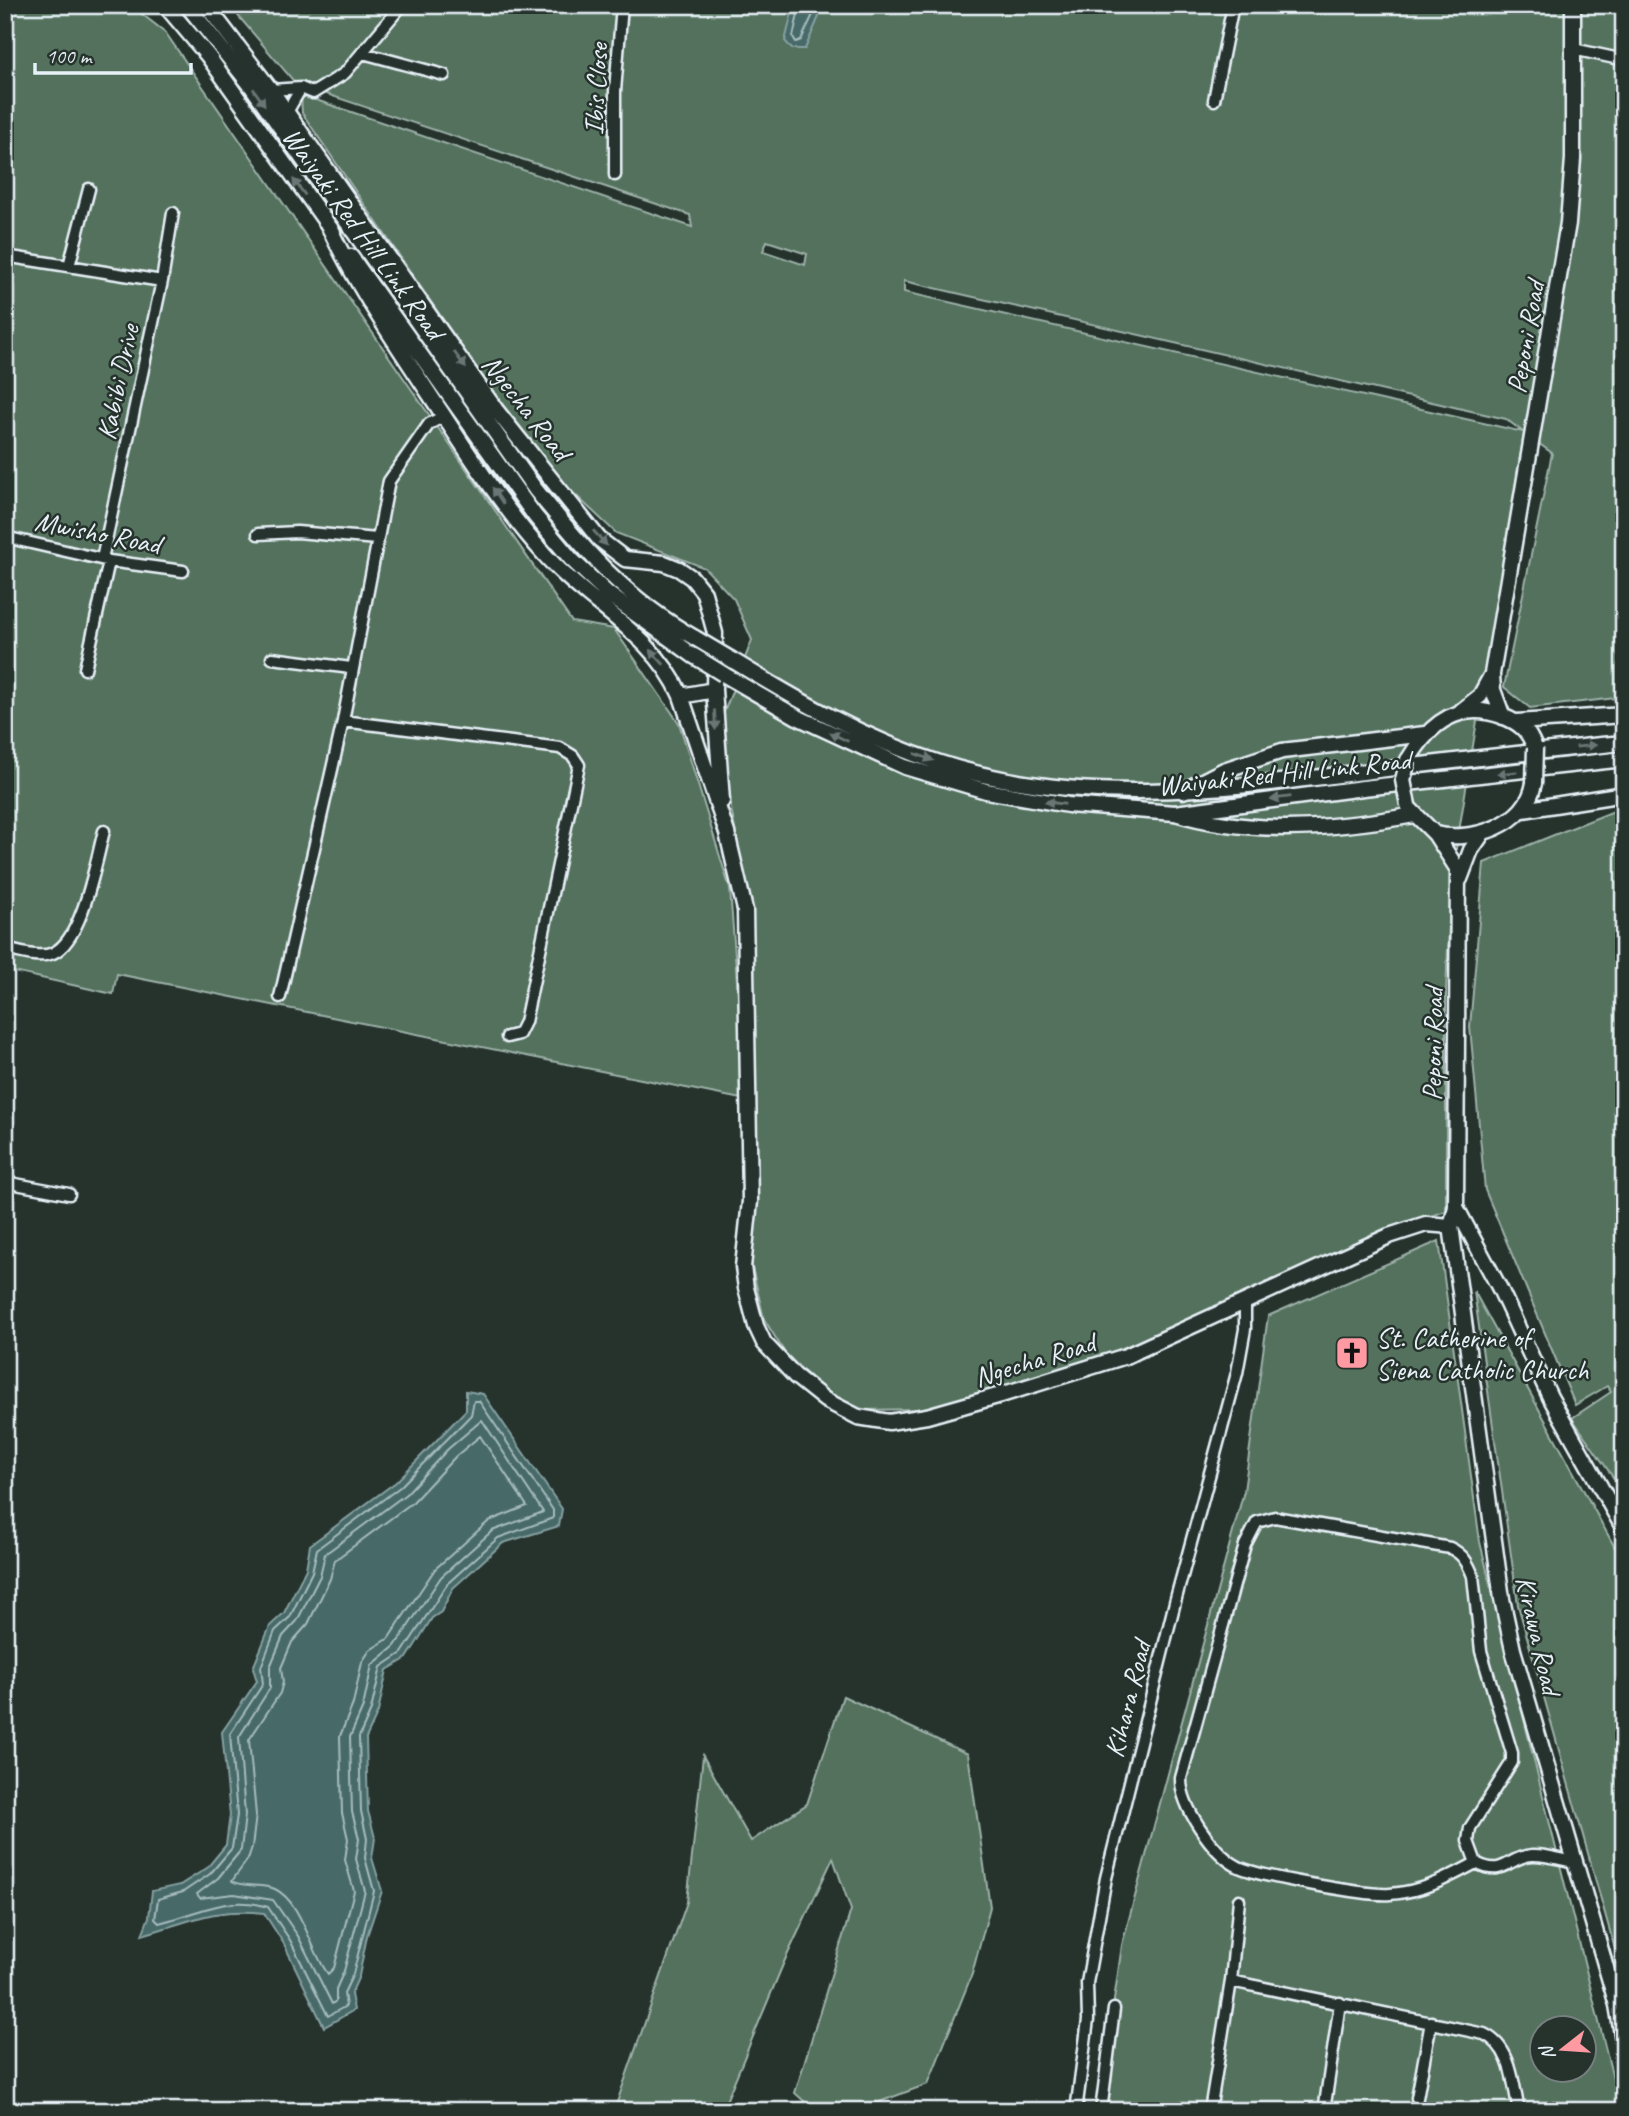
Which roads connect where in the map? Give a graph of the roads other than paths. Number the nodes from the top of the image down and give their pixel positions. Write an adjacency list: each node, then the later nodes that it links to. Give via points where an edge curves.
1 (165, 5): 19 (main road, Waiyaki Red Hill Link Road, one-way to 1, via 208,56)
2 (187, 5): 20 (main road, Waiyaki Red Hill Link Road, one-way to 20)
3 (206, 5): 13 (main road, Ngecha Road)
4 (402, 5): 9 (street)
5 (622, 5): 16 (street, Ibis Close)
6 (1233, 5): 14 (street)
7 (1573, 5): 8 (main road, Peponi Road)
8 (1573, 50): 10 (street); 33 (main road, Peponi Road, via 1573,159 1563,266)
9 (363, 53): 11 (street); 12 (street, via 333,83 313,93)
10 (1624, 60)
11 (444, 75)
12 (300, 88): 13 (street); 15 (street)
13 (271, 90): 15 (main road, Ngecha Road)
14 (1214, 100)
15 (286, 114): 20 (main road, Ngecha Road)
16 (615, 175)
17 (89, 189): 22 (street)
18 (173, 213): 23 (street, Kabibi Drive)
19 (329, 226): 24 (main road, Ngecha Road, via 362,293); 47 (main road, Waiyaki Red Hill Link Road, one-way to 19, bridge, via 1017,798 929,775 797,717 694,656 608,594 571,559 529,508)
20 (371, 245): 34 (main road, Ngecha Road, one-way to 34, via 600,539 625,559 664,563 698,585 713,618); 43 (main road, Waiyaki Red Hill Link Road, one-way to 43, bridge, via 535,489 578,544 631,594 695,638 800,702 941,764 1095,790)
21 (5, 257): 22 (street)
22 (69, 266): 23 (street)
23 (162, 281): 28 (street, Kabibi Drive)
24 (443, 416): 27 (street, via 429,424 393,471); 35 (main road, Ngecha Road, one-way to 24, via 654,655 543,553)
25 (258, 534): 27 (street, via 297,532)
26 (5, 537): 28 (street, Mwisho Road)
27 (377, 539): 31 (street)
28 (106, 560): 29 (street, Mwisho Road); 32 (street, Kabibi Drive)
29 (183, 571)
30 (272, 658): 31 (street)
31 (351, 668): 39 (street)
32 (85, 669)
33 (1492, 674): 36 (main road, Peponi Road, via 1480,696); 38 (main road, Peponi Road, via 1493,690)
34 (714, 690): 35 (main road); 49 (main road, Ngecha Road, one-way to 49)
35 (681, 696): 49 (main road, Ngecha Road)
36 (1461, 711): 38 (main road, via 1482,710); 40 (main road)
37 (1624, 715): 38 (main road)
38 (1510, 719): 46 (main road, bridge, via 1527,730 1535,748 1534,783)
39 (343, 721): 54 (street); 55 (street, via 560,748 579,765 525,1022 519,1034)
40 (1425, 734): 43 (main road, via 1275,752); 45 (main road, bridge, via 1408,760 1403,780)
41 (1624, 743): 43 (main road, Waiyaki Red Hill Link Road, one-way to 41)
42 (1624, 759): 47 (main road, Waiyaki Red Hill Link Road, one-way to 47)
43 (1183, 791)
44 (1624, 794): 46 (main road)
45 (1411, 810): 47 (main road, via 1301,827 1214,822); 50 (main road)
46 (1523, 810): 51 (main road)
47 (1175, 813)
48 (104, 831): 53 (street, via 70,938 53,953 42,955)
49 (727, 833): 60 (main road, Ngecha Road, via 741,884 747,938 750,1201 743,1267 753,1317 764,1343 795,1376 825,1400 858,1417 888,1422 927,1416 1095,1367)
50 (1435, 834): 51 (main road); 52 (main road, Peponi Road, via 1453,859)
51 (1482, 834): 52 (main road, Peponi Road)
52 (1459, 881): 58 (main road, Peponi Road)
53 (5, 949)
54 (280, 997)
55 (507, 1037)
56 (5, 1182): 57 (street)
57 (69, 1194)
58 (1456, 1207): 59 (main road); 61 (main road, via 1550,1397)
59 (1451, 1226): 60 (main road, Ngecha Road, via 1426,1224 1389,1236); 62 (main road, Kirawa Road, via 1502,1599)
60 (1245, 1303): 71 (street, Kihara Road, via 1237,1373 1106,1878 1087,1983 1088,2020)
61 (1624, 1529)
62 (1575, 1862): 63 (street, via 1534,1854 1506,1868); 69 (main road, Kirawa Road)
63 (1476, 1863): 63 (street, via 1439,1883 1377,1895 1243,1869 1217,1852 1199,1824 1184,1796 1181,1778 1245,1545 1253,1526 1263,1519 1275,1517 1450,1548 1468,1564 1481,1651 1512,1753 1510,1770 1470,1828 1468,1841)
64 (1239, 1900): 65 (street)
65 (1231, 1981): 66 (street); 73 (street)
66 (1340, 2003): 68 (street); 74 (street)
67 (1114, 2009): 72 (street)
68 (1431, 2022): 70 (street); 75 (street, via 1476,2031 1495,2040 1504,2053)
69 (1624, 2046)
70 (1417, 2098)
71 (1076, 2111)
72 (1101, 2111)
73 (1210, 2111)
74 (1324, 2111)
75 (1519, 2111)

